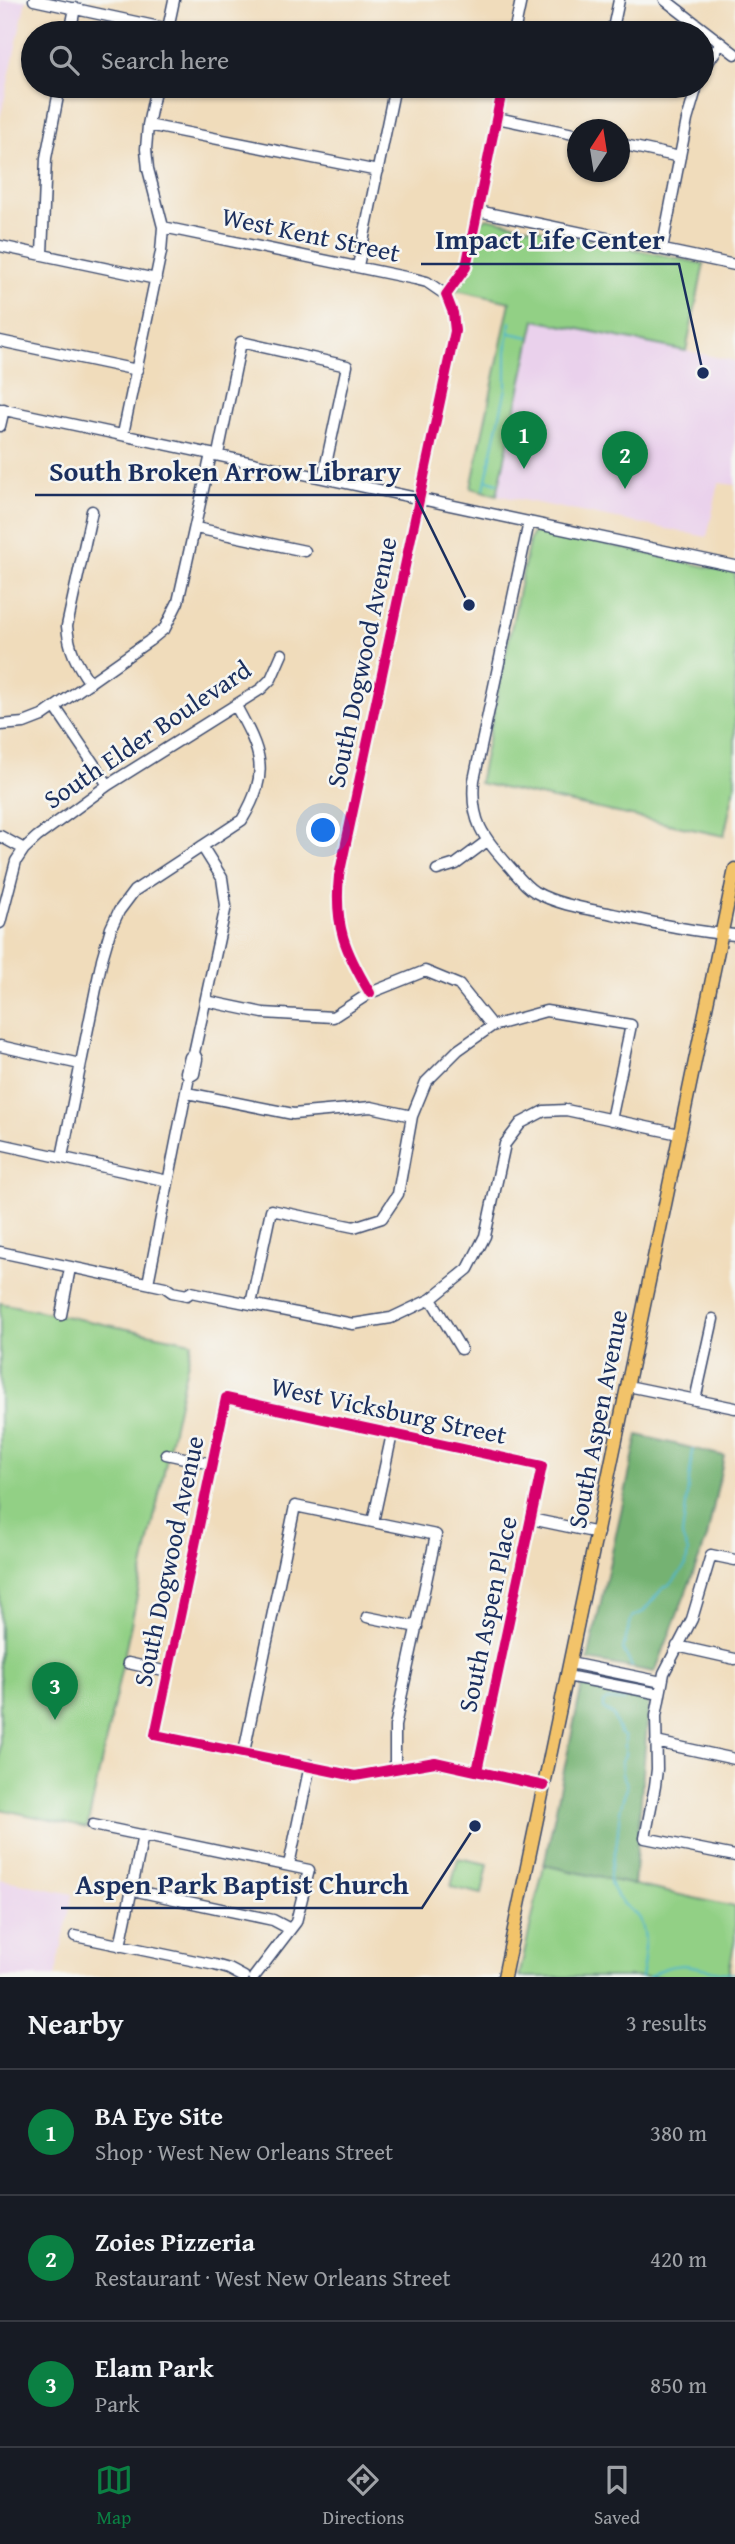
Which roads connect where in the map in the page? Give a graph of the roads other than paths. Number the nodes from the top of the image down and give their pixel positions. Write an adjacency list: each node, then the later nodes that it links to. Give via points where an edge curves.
1 (34, 0): 6 (street)
2 (174, 0): 9 (street)
3 (521, 0): 10 (street)
4 (619, 0): 11 (street)
5 (665, 0): 12 (street)
6 (75, 8): 7 (street); 8 (street)
7 (72, 21)
8 (127, 21)
9 (169, 21)
10 (517, 21)
11 (615, 21)
12 (692, 21)
13 (714, 38): 14 (street)
14 (721, 43): 15 (street); 16 (street)
15 (714, 53)
16 (735, 54)
17 (58, 98): 32 (street, via 46,158)
18 (154, 98): 23 (street)
19 (393, 98): 27 (street)
20 (501, 98): 22 (street)
21 (694, 98): 26 (street)
22 (497, 118): 24 (street); 28 (street)
23 (148, 125): 27 (street); 29 (street, via 148,169)
24 (567, 133)
25 (630, 146): 26 (street)
26 (680, 157): 31 (street)
27 (378, 171): 34 (street)
28 (478, 211): 31 (street); 36 (street, via 466,267)
29 (163, 228): 34 (street, West Kent Street); 35 (street)
30 (0, 246): 32 (street)
31 (662, 249): 33 (street)
32 (42, 254): 35 (street)
33 (735, 265)
34 (358, 266): 36 (street, West Kent Street, via 427,282)
35 (156, 279): 38 (street)
36 (446, 295): 44 (street, South Dogwood Avenue, via 455,331)
37 (0, 341): 38 (street)
38 (137, 370): 41 (street)
39 (2, 409): 40 (street); 41 (street)
40 (0, 426)
41 (122, 434): 42 (street)
42 (215, 454): 43 (street); 43 (street, via 241,342 347,366); 47 (street)
43 (323, 478): 44 (street)
44 (418, 499): 46 (street); 65 (street, South Dogwood Avenue, via 337,895 343,943)
45 (92, 512): 51 (street, via 67,626 74,659)
46 (529, 522): 49 (street); 57 (street, via 474,780 473,808)
47 (196, 528): 48 (street); 51 (street, via 178,602 164,628)
48 (305, 551)
49 (735, 566)
50 (282, 654): 53 (street, South Elder Boulevard, via 271,679)
51 (90, 682): 52 (street)
52 (55, 706): 54 (street, via 23,723); 55 (street)
53 (236, 706): 55 (street, South Elder Boulevard); 58 (street, via 260,756 253,802 242,820)
54 (0, 725)
55 (108, 785): 59 (street, South Elder Boulevard)
56 (0, 836): 59 (street)
57 (487, 841): 61 (street, via 456,864); 63 (street, via 536,893 574,906)
58 (202, 846): 66 (street, via 222,878 226,905); 69 (street, via 134,891 119,911 102,959)
59 (23, 849): 62 (street, South Elder Boulevard)
60 (735, 869): 63 (main road, South Aspen Avenue)
61 (438, 870)
62 (0, 923)
63 (721, 934): 64 (street); 73 (main road, South Aspen Avenue)
64 (735, 934)
65 (370, 993): 66 (street, via 333,1017 263,1013); 67 (street, via 425,971 459,985)
66 (206, 1001): 70 (street)
67 (492, 1026): 71 (street, via 458,1050 426,1082); 72 (street, via 546,1011 631,1025)
68 (0, 1046): 69 (street)
69 (80, 1064): 75 (street)
70 (187, 1093): 71 (street, via 293,1114 371,1107); 76 (street)
71 (412, 1116): 81 (street, via 398,1194 382,1218 354,1227 271,1210)
72 (611, 1120): 73 (street); 80 (street, via 566,1110 544,1111 521,1123 505,1144 485,1236 468,1269)
73 (679, 1135): 85 (main road, South Aspen Avenue)
74 (0, 1144): 75 (street)
75 (62, 1157): 76 (street)
76 (168, 1181): 79 (street)
77 (0, 1252): 78 (street)
78 (70, 1268): 79 (street); 82 (street)
79 (148, 1283): 81 (street)
80 (431, 1299): 81 (street, via 391,1318 353,1324); 84 (street)
81 (251, 1304)
82 (61, 1315)
83 (713, 1319): 87 (street)
84 (461, 1349)
85 (628, 1386): 87 (street); 95 (main road, South Aspen Avenue)
86 (226, 1398): 89 (street, West Vicksburg Street); 91 (street, South Dogwood Avenue)
87 (695, 1400): 88 (street)
88 (735, 1408)
89 (392, 1434): 92 (street, West Vicksburg Street); 94 (street)
90 (166, 1454): 91 (street)
91 (212, 1464): 103 (street, South Dogwood Avenue)
92 (542, 1466): 93 (street, South Aspen Place)
93 (531, 1519): 95 (street); 111 (street, South Aspen Place)
94 (373, 1522): 98 (street, via 436,1535); 107 (street, via 295,1506)
95 (598, 1534): 102 (main road, South Aspen Avenue)
96 (735, 1560): 99 (street, via 710,1555 692,1619)
97 (367, 1617): 98 (street)
98 (417, 1627): 110 (street, via 395,1726)
99 (677, 1646): 100 (street); 104 (street)
100 (735, 1659)
101 (128, 1662): 103 (street)
102 (569, 1669): 104 (street); 105 (street); 112 (main road, South Aspen Avenue)
103 (168, 1672): 107 (street, South Dogwood Avenue, via 155,1734)
104 (663, 1682): 105 (street)
105 (660, 1695): 106 (street)
106 (656, 1742): 108 (street); 115 (street, via 657,1769 645,1838)
107 (244, 1752): 109 (street)
108 (735, 1759)
109 (310, 1765): 110 (street, via 355,1776); 116 (street)
110 (396, 1769): 111 (street, via 435,1762)
111 (477, 1771): 112 (street)
112 (544, 1786): 123 (main road, South Aspen Avenue)
113 (93, 1825): 114 (street)
114 (143, 1835): 116 (street); 117 (street)
115 (735, 1856)
116 (289, 1865): 118 (street, via 309,1870)
117 (132, 1890): 118 (street, via 273,1920); 120 (street)
118 (290, 1929): 122 (street)
119 (75, 1936): 120 (street)
120 (120, 1946): 121 (street, via 215,1965)
121 (244, 1977)
122 (254, 1977)
123 (504, 1977)

